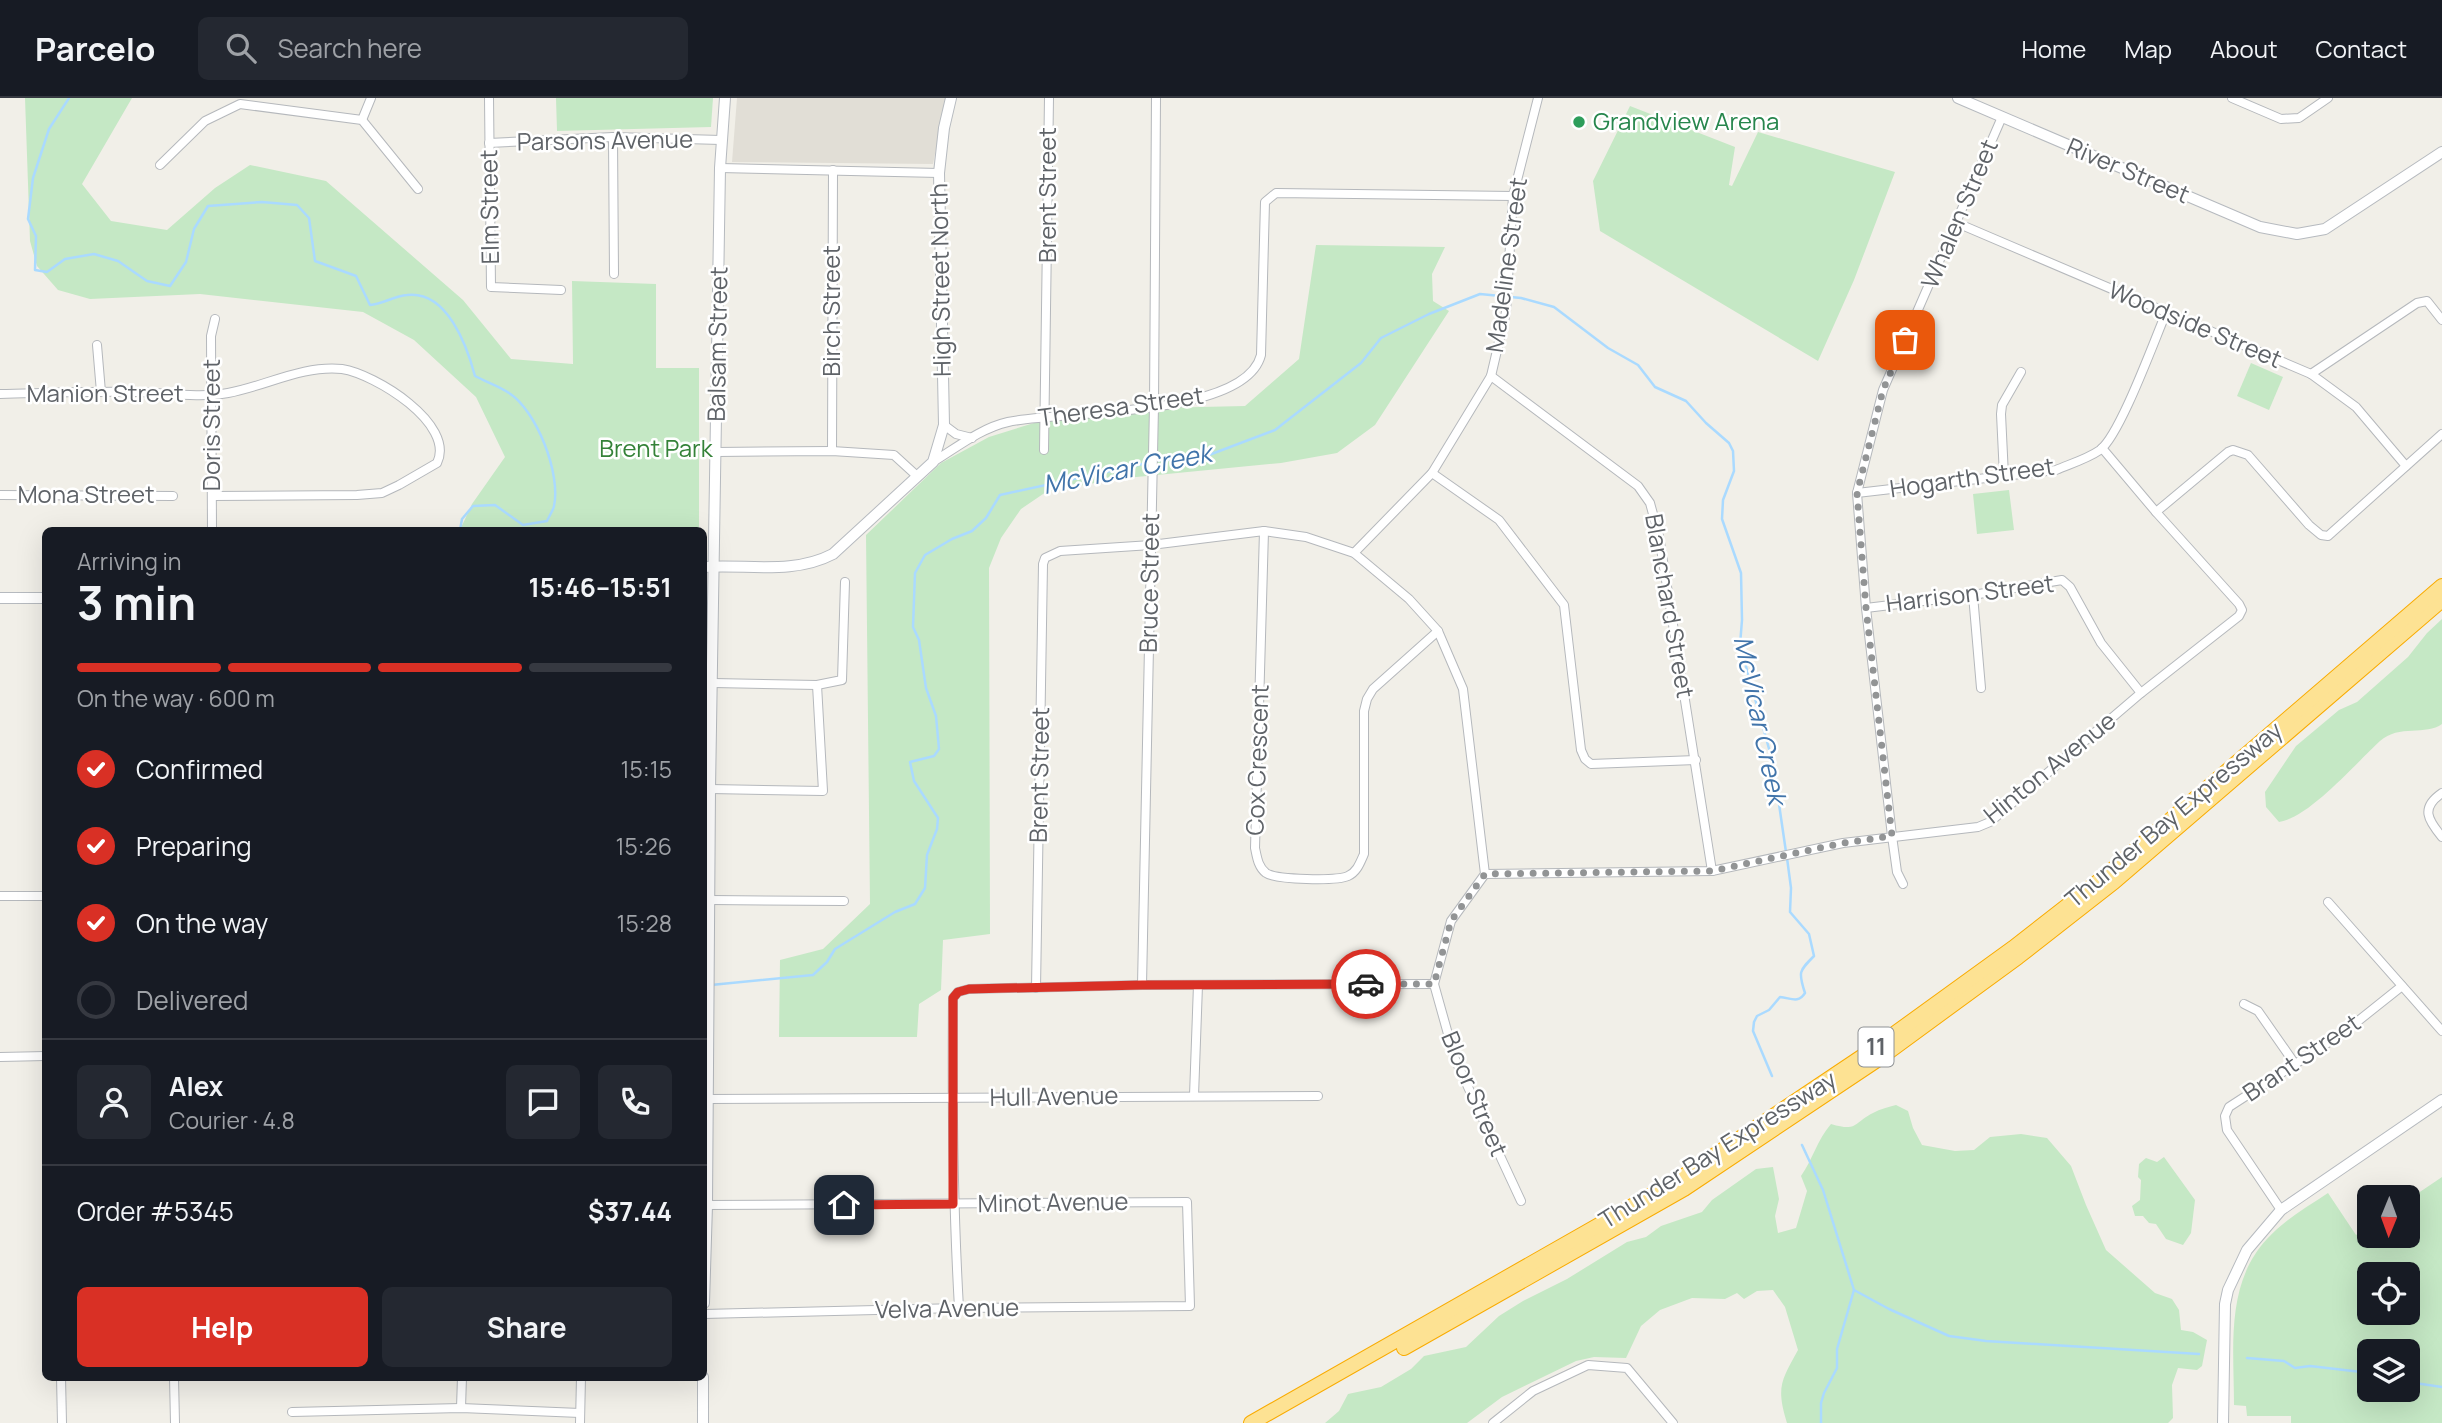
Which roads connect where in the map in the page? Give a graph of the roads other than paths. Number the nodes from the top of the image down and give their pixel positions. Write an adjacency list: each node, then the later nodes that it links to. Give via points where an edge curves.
1 (371, 98): 13 (street)
2 (489, 98): 16 (street, Elm Street)
3 (725, 98): 15 (main road, Balsam Street)
4 (951, 98): 21 (main road, High Street North)
5 (1049, 98): 38 (street, Brent Street)
6 (1156, 98): 37 (street, Bruce Street)
7 (1538, 98): 23 (street, Madeline Street)
8 (1958, 98): 12 (main road, River Street)
9 (2232, 98): 10 (street, via 2281,120 2299,118)
10 (2328, 98)
11 (239, 101): 13 (street); 18 (street, via 205,121)
12 (2002, 117): 17 (main road, River Street, via 2280,233 2315,232 2335,224); 24 (street, Whalen Street)
13 (362, 120): 22 (street)
14 (612, 137): 15 (street, Parsons Avenue); 16 (street, Parsons Avenue); 25 (street)
15 (722, 140): 19 (main road, Balsam Street)
16 (489, 143): 26 (street, Elm Street, via 491,287)
17 (2442, 152)
18 (160, 164)
19 (720, 168): 20 (street, Parsons Avenue); 45 (main road, Balsam Street)
20 (833, 170): 21 (street, Parsons Avenue); 44 (street, Birch Street)
21 (939, 173): 39 (main road, High Street North)
22 (418, 189)
23 (1513, 195): 33 (street, Madeline Street, via 1506,312); 37 (street, Theresa Street, via 1269,196 1265,202 1256,368 1228,390)
24 (1957, 223): 27 (street, Woodside Street); 51 (street, Whalen Street, via 1883,390)
25 (614, 274)
26 (561, 290)
27 (2166, 313): 32 (street, Woodside Street); 42 (street, Hogarth Street, via 2118,425)
28 (215, 319): 36 (street, Doris Street)
29 (2442, 320): 32 (street, via 2427,301 2417,303)
30 (97, 345): 34 (street)
31 (2021, 372): 50 (street, via 2001,414)
32 (2311, 374): 47 (street, Woodside Street, via 2356,407)
33 (1491, 376): 48 (street, Madeline Street); 74 (street, Blanchard Street, via 1638,486 1650,503)
34 (101, 392): 35 (street, Manion Street); 36 (street, Manion Street)
35 (0, 394)
36 (211, 394): 54 (street, Doris Street); 54 (street, Manion Street, via 305,371 343,369 387,386 430,424 441,445 438,463 382,493)
37 (1154, 406): 38 (street, Theresa Street); 58 (street, Bruce Street)
38 (1046, 418): 41 (street, Theresa Street, via 1007,422); 43 (street, Brent Street)
39 (944, 425): 41 (street); 46 (main road, High Street North)
40 (2442, 434): 47 (street)
41 (972, 438): 46 (street, Theresa Street)
42 (2102, 448): 50 (street, Hogarth Street, via 2056,470); 55 (street, Hinton Avenue)
43 (1044, 450)
44 (832, 451): 45 (street); 49 (street, via 894,455)
45 (716, 452): 60 (main road, Balsam Street)
46 (933, 462): 49 (main road, Theresa Street)
47 (2406, 466): 55 (street, via 2328,536 2309,525 2249,455 2233,450)
48 (1432, 473): 59 (street, Madeline Street); 74 (street, via 1499,520 1564,606 1585,760 1591,764)
49 (917, 476): 60 (main road, Theresa Street, via 833,554 818,562)
50 (2004, 476): 51 (street, Hogarth Street)
51 (1857, 493): 68 (street, Whalen Street)
52 (0, 495): 53 (street, Mona Street)
53 (173, 496)
54 (212, 496): 56 (street, Doris Street)
55 (2156, 512): 73 (street, Hinton Avenue, via 2242,610)
56 (212, 527)
57 (1264, 531): 58 (street); 59 (street, via 1306,537); 69 (street, Cox Crescent, via 1255,848 1258,863 1267,874 1340,879 1357,869 1364,854 1367,699)
58 (1151, 545): 88 (street, Bruce Street); 91 (street, Brent Street, via 1060,551 1045,558)
59 (1354, 553): 69 (street, via 1409,599)
60 (709, 566): 67 (main road, Balsam Street)
61 (845, 582): 71 (street, via 842,680)
62 (2442, 586): 121 (highway, Thunder Bay Expressway / 11, via 2104,877 1872,1050 1678,1180)
63 (1973, 595): 68 (street, Harrison Street); 72 (street); 73 (street, Harrison Street, via 2066,581 2101,643)
64 (0, 598): 65 (main road)
65 (42, 598)
66 (2442, 600): 122 (highway, Thunder Bay Expressway / 11, via 2114,883 1880,1058 1684,1189)
67 (709, 603): 70 (main road, Balsam Street)
68 (1866, 608): 77 (street, Whalen Street)
69 (1438, 631): 80 (street, via 1462,689)
70 (713, 682): 71 (street); 75 (main road, Balsam Street)
71 (817, 685): 75 (street, via 823,790)
72 (1981, 688)
73 (2141, 693): 77 (street, Hinton Avenue, via 1984,825)
74 (1696, 760): 79 (street, Blanchard Street)
75 (710, 789): 86 (main road, Balsam Street)
76 (2442, 793): 78 (street, via 2432,799 2428,810 2431,824)
77 (1892, 836): 79 (street, Hinton Avenue); 81 (street, Whalen Street)
78 (2442, 837)
79 (1712, 871): 80 (street, Hinton Avenue)
80 (1485, 874): 87 (street, via 1451,921)
81 (1903, 884)
82 (0, 896): 83 (street)
83 (42, 896)
84 (844, 901): 86 (street)
85 (2328, 902): 90 (street)
86 (708, 908): 99 (main road, Balsam Street)
87 (1434, 984): 89 (street); 102 (street, Bloor Street, via 1455,1059)
88 (1142, 985): 89 (street); 91 (street)
89 (1198, 985): 97 (street)
90 (2402, 986): 93 (street); 96 (street, Brant Street)
91 (1036, 988): 100 (street, via 969,989 954,996)
92 (2244, 1004): 96 (street, via 2258,1011)
93 (2442, 1031)
94 (42, 1056): 95 (street)
95 (0, 1057)
96 (2295, 1064): 105 (street, Brant Street, via 2229,1107 2225,1116 2227,1130)
97 (1194, 1096): 98 (street, Hull Avenue); 100 (street, Hull Avenue)
98 (1318, 1096)
99 (707, 1099): 100 (street, Hull Avenue)
100 (952, 1099): 103 (street)
101 (2442, 1100): 105 (main road)
102 (1521, 1201)
103 (953, 1204): 104 (street, Minot Avenue); 106 (street, Minot Avenue, via 1187,1202); 107 (street)
104 (707, 1205)
105 (2281, 1210): 125 (main road, via 2247,1250 2228,1290)
106 (1190, 1306): 107 (street, Velva Avenue)
107 (960, 1308): 108 (street, Velva Avenue)
108 (707, 1314)
109 (61, 1381): 117 (street)
110 (174, 1381): 118 (street)
111 (462, 1381): 114 (street)
112 (581, 1381): 116 (street)
113 (703, 1381): 120 (main road)
114 (461, 1408): 115 (street); 116 (street)
115 (292, 1412)
116 (580, 1413): 119 (street)
117 (62, 1423)
118 (175, 1423)
119 (580, 1423)
120 (703, 1423)
121 (1251, 1423)
122 (1268, 1423)
123 (1493, 1423): 124 (street, via 1533,1391 1588,1365 1627,1368)
124 (1673, 1423)
125 (2223, 1423)

